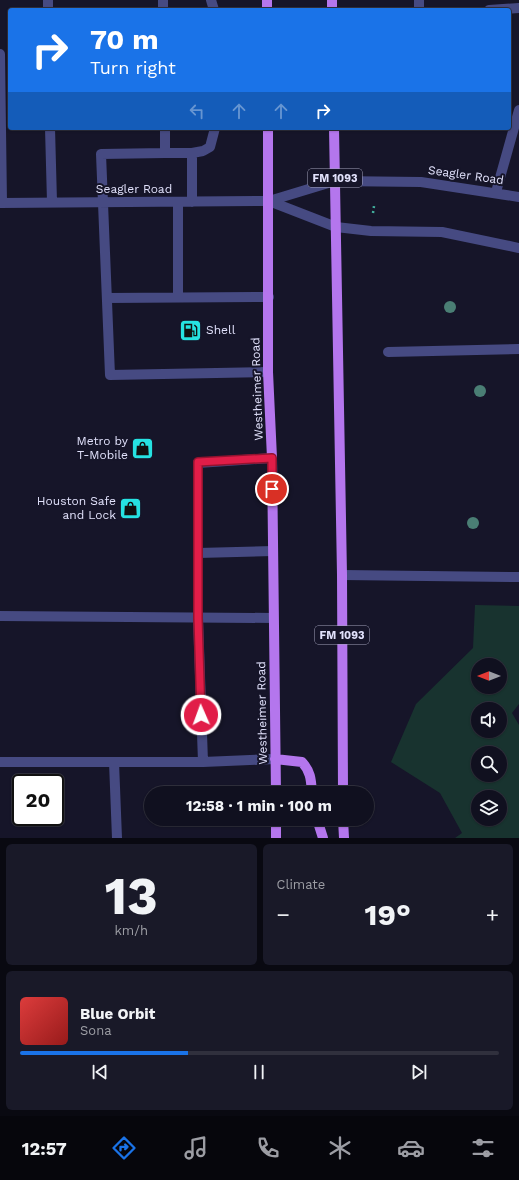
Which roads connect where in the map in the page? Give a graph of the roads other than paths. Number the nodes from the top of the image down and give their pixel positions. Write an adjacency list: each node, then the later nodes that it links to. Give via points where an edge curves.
1 (0, 54): 3 (street)
2 (519, 110): 12 (street)
3 (0, 123): 19 (street)
4 (50, 130): 15 (street)
5 (165, 130): 9 (street)
6 (214, 130): 10 (street, via 210,147)
7 (268, 130): 14 (main road, Westheimer Road)
8 (334, 130): 11 (main road, FM 1093)
9 (165, 153): 10 (street); 16 (street, via 101,154)
10 (192, 153): 18 (street)
11 (335, 181): 12 (street, Seagler Road, via 421,182); 14 (street, Seagler Road); 20 (main road, FM 1093)
12 (496, 192): 13 (street, Seagler Road)
13 (519, 197)
14 (269, 201): 18 (street, Seagler Road); 20 (street, Seagler Road); 22 (main road, Westheimer Road)
15 (52, 202): 16 (street, Seagler Road); 19 (street, Seagler Road)
16 (103, 202): 17 (street, Seagler Road); 23 (street)
17 (178, 202): 18 (street, Seagler Road); 24 (street)
18 (192, 202)
19 (1, 203)
20 (336, 227): 21 (street, Seagler Road, via 371,231 442,232); 31 (main road, FM 1093)
21 (519, 248)
22 (269, 297): 24 (street); 27 (main road, Westheimer Road)
23 (107, 298): 24 (street); 27 (street, via 110,375)
24 (178, 298)
25 (519, 349): 26 (street)
26 (388, 352)
27 (268, 372): 28 (main road, Westheimer Road)
28 (272, 458): 29 (main road, Westheimer Road); 30 (street, via 198,462)
29 (273, 551): 30 (street); 35 (main road, Westheimer Road)
30 (198, 553): 34 (street)
31 (342, 576): 32 (street); 42 (main road, FM 1093)
32 (519, 577)
33 (0, 616): 34 (street)
34 (198, 618): 35 (street); 39 (street)
35 (274, 618): 36 (main road, Westheimer Road)
36 (276, 759): 39 (street); 40 (main road, Westheimer Road); 41 (main road, via 302,762 311,776)
37 (0, 762): 38 (street)
38 (114, 762): 39 (street); 46 (street)
39 (203, 762)
40 (276, 786)
41 (312, 786)
42 (343, 786)
43 (276, 826): 47 (main road)
44 (319, 826): 48 (main road)
45 (343, 826): 49 (main road)
46 (117, 838)
47 (276, 838)
48 (323, 838)
49 (344, 838)

